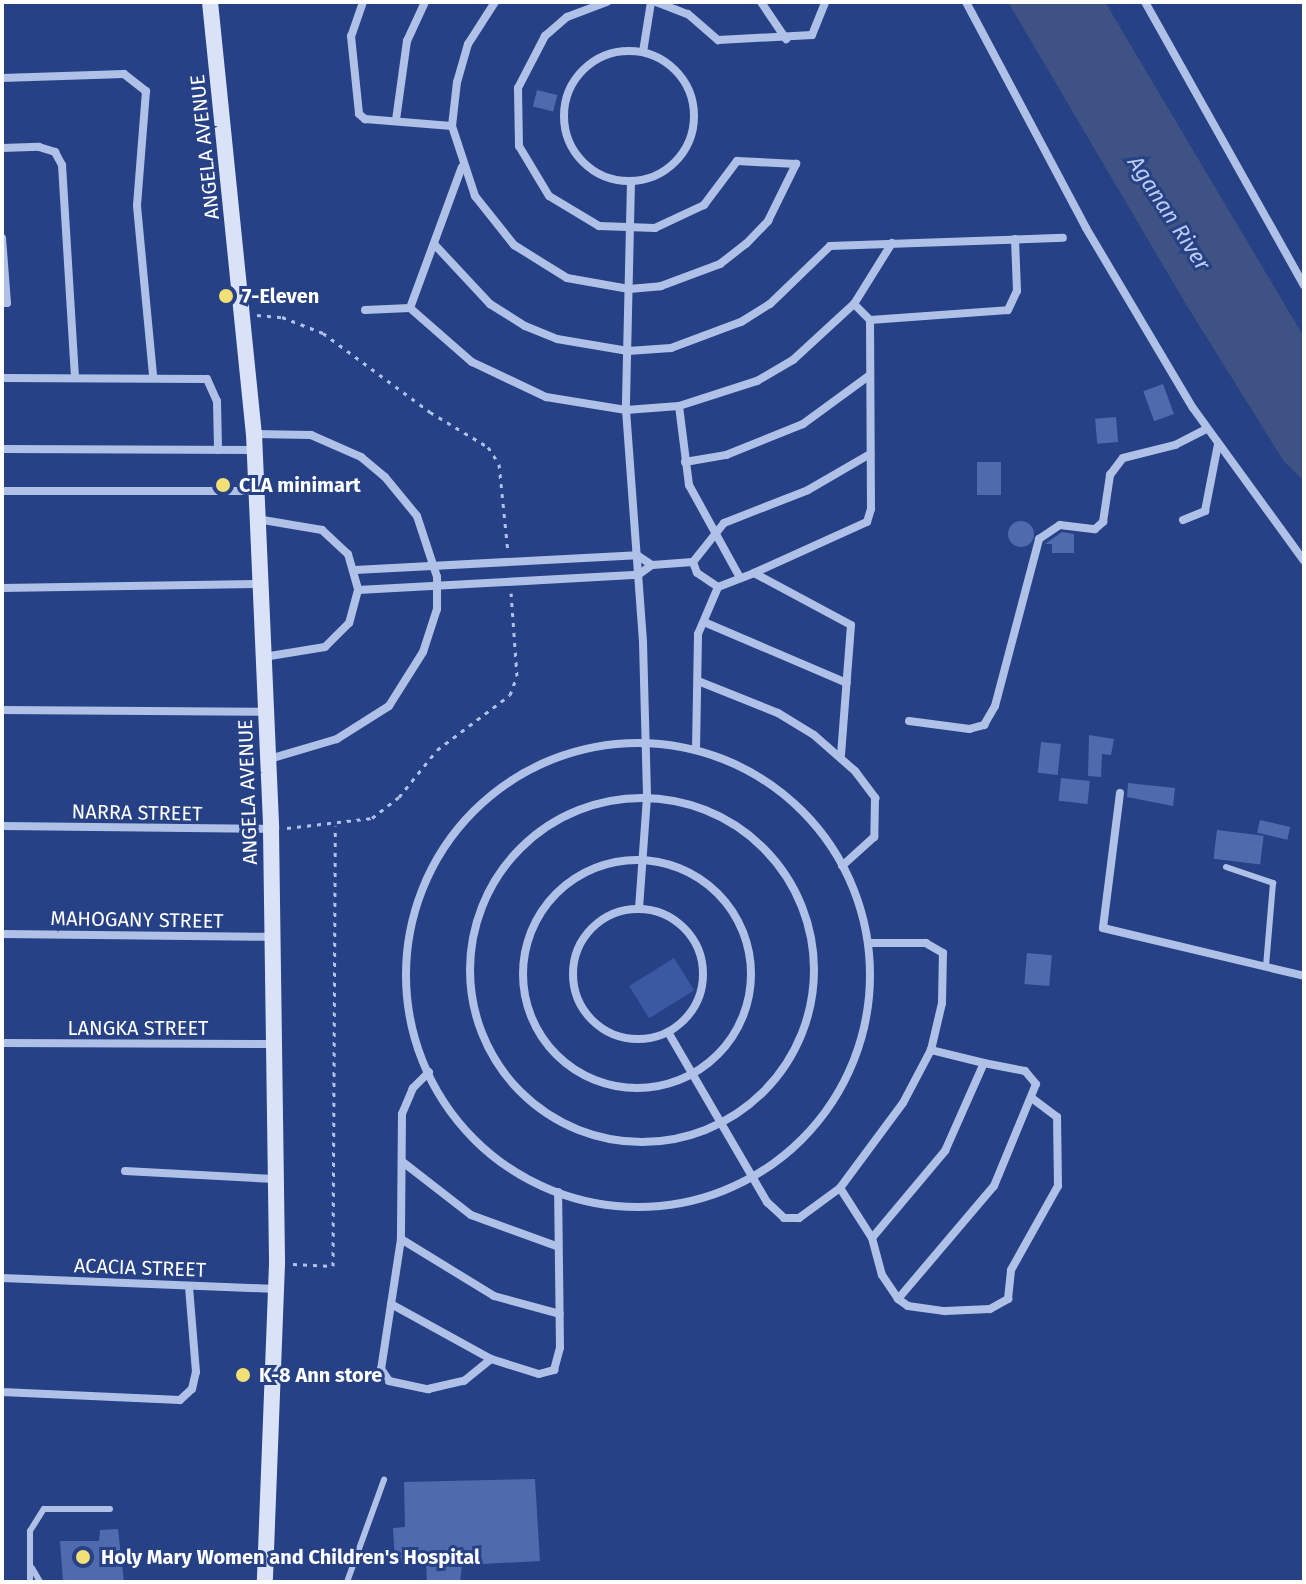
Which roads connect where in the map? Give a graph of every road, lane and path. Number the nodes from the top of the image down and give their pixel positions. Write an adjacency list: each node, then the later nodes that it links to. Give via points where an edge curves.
1 (210, 2): 31 (main road, ANGELA AVENUE)
2 (363, 2): 14 (street, via 351,36 359,114)
3 (425, 2): 14 (street, via 407,41)
4 (495, 2): 15 (street, via 468,44)
5 (607, 2): 19 (street, via 567,17 545,36 523,74 515,117 519,146 549,196 572,214)
6 (653, 2): 11 (street, via 688,14 718,40); 12 (street)
7 (761, 2): 11 (street)
8 (825, 2): 11 (street, via 812,35)
9 (966, 2): 40 (street, via 1086,228)
10 (1145, 2): 25 (street)
11 (786, 39)
12 (643, 52): 18 (street, via 660,58 687,85 694,122 680,157 650,178); 18 (street, via 603,55 586,66 573,81 565,109 568,139 578,156 611,179)
13 (2, 78): 34 (street, via 124,74 146,91 137,206)
14 (396, 120): 15 (street)
15 (452, 126): 17 (street)
16 (2, 148): 36 (street, via 39,147 55,152 62,165)
17 (462, 167): 24 (street); 26 (street, via 483,209 514,245 567,278)
18 (631, 181): 19 (street)
19 (628, 231): 26 (street); 26 (street, via 681,219 713,195 737,161 796,164 768,221 720,264 661,286)
20 (2, 238): 27 (street, via 7,303)
21 (1063, 238): 22 (street)
22 (1015, 239): 23 (street); 32 (street, via 1017,291 1008,310)
23 (892, 243): 28 (street); 33 (street, via 830,246 770,304 741,322 671,348)
24 (435, 245): 29 (street); 33 (street, via 490,304 525,326 557,339)
25 (1304, 285)
26 (629, 289): 33 (street)
27 (2, 303)
28 (854, 304): 32 (street); 38 (street, via 825,334 769,374)
29 (410, 308): 30 (street); 39 (street, via 461,354 507,382 559,400)
30 (365, 310)
31 (241, 314): 41 (main road, ANGELA AVENUE); 54 (path, via 282,317 323,333 430,412 488,447 499,464)
32 (870, 320): 35 (street)
33 (628, 351): 39 (street)
34 (153, 375): 36 (street); 44 (street, via 207,379 217,401)
35 (870, 375): 45 (street); 46 (street, via 778,436)
36 (75, 377): 37 (street)
37 (2, 378)
38 (679, 406): 39 (street); 46 (street)
39 (626, 410): 52 (street)
40 (1207, 429): 42 (street); 74 (street, via 1114,466 1106,515 1095,529 1060,525 1039,539 995,706 984,725 969,729)
41 (254, 442): 44 (street); 48 (main road, ANGELA AVENUE); 57 (street, via 311,435 361,457 417,516)
42 (1218, 444): 50 (street, via 1205,511); 53 (street)
43 (2, 449): 44 (street)
44 (218, 450)
45 (870, 454): 51 (street, via 808,490 724,523); 59 (street, via 867,522)
46 (685, 462): 51 (street, via 694,497)
47 (2, 491): 48 (street)
48 (256, 491): 49 (main road, ANGELA AVENUE)
49 (257, 519): 58 (street, via 322,530 337,540); 63 (main road, ANGELA AVENUE)
50 (1183, 520)
51 (716, 535): 55 (street); 61 (street)
52 (637, 555): 54 (street); 56 (street); 60 (street)
53 (1304, 561)
54 (509, 562): 57 (street)
55 (693, 562): 56 (street); 65 (street, via 697,573)
56 (652, 565): 60 (street)
57 (436, 566): 58 (street); 64 (street)
58 (355, 570): 67 (street)
59 (754, 573): 61 (street); 71 (street, via 851,625)
60 (638, 575): 62 (street); 75 (street)
61 (739, 576): 65 (street)
62 (510, 583): 64 (street); 82 (path, via 517,676 510,695 437,750 387,808 372,818)
63 (260, 584): 66 (street); 69 (main road, ANGELA AVENUE)
64 (437, 587): 67 (street); 78 (street, via 437,609 423,652 389,706 337,739)
65 (718, 587): 68 (street)
66 (2, 588)
67 (358, 590): 69 (street, via 349,623 325,647)
68 (704, 622): 70 (street, via 696,650); 71 (street)
69 (263, 657): 73 (main road, ANGELA AVENUE)
70 (698, 681): 76 (street); 77 (street, via 778,713)
71 (847, 683): 77 (street)
72 (2, 710): 73 (street)
73 (266, 712): 78 (main road, ANGELA AVENUE)
74 (909, 721)
75 (643, 742): 76 (street); 80 (street); 98 (street, via 583,748 528,769 479,804 441,850 416,905 406,964 411,1024)
76 (696, 750): 85 (street, via 744,769 796,805)
77 (841, 755): 85 (street, via 875,798 876,822 868,847)
78 (268, 760): 83 (main road, ANGELA AVENUE)
79 (1120, 793): 91 (street, via 1103,928)
80 (647, 797): 84 (street); 101 (street, via 709,811 749,836 783,871 809,929 813,992 794,1053 754,1102); 101 (street, via 572,811 511,856 476,923 472,998 501,1069 557,1120 629,1142 680,1139)
81 (2, 826): 83 (street, NARRA STREET)
82 (335, 826): 83 (path); 111 (path, via 333,1266)
83 (271, 829): 89 (main road, ANGELA AVENUE)
84 (641, 859): 87 (street); 99 (street, via 674,865 700,878 739,921 749,948 747,1006 727,1043); 99 (street, via 584,872 550,898 537,916 523,956 525,999 543,1039 592,1080 645,1088)
85 (842, 866): 90 (street)
86 (1226, 867): 91 (lane, via 1273,883)
87 (639, 909): 93 (street, via 676,921 697,946 702,962 700,995 693,1010); 93 (street, via 613,913 587,932 574,962 576,994 593,1021 621,1037 645,1039)
88 (2, 934): 89 (street, MAHOGANY STREET)
89 (272, 937): 95 (main road, ANGELA AVENUE)
90 (868, 943): 96 (street, via 926,943 943,953 942,1003); 105 (street, via 864,1028 842,1087 805,1137)
91 (1266, 966): 92 (street)
92 (1304, 976)
93 (668, 1032): 99 (street)
94 (2, 1043): 95 (street, LANGKA STREET)
95 (274, 1044): 104 (main road, ANGELA AVENUE)
96 (931, 1050): 97 (street); 106 (street, via 903,1103)
97 (984, 1063): 100 (street, via 1025,1071 1036,1084); 108 (street, via 945,1151)
98 (429, 1072): 102 (street, via 413,1088 402,1114); 107 (street, via 447,1106 486,1150)
99 (696, 1073): 101 (street)
100 (1033, 1099): 115 (street, via 994,1186); 115 (street, via 1057,1117 1058,1186 1011,1270 1008,1299 990,1309 945,1311 908,1306)
101 (724, 1123): 105 (street)
102 (404, 1163): 109 (street); 110 (street, via 471,1215)
103 (125, 1171): 104 (street)
104 (276, 1179): 111 (main road, ANGELA AVENUE)
105 (754, 1179): 106 (street, via 784,1218 799,1218); 107 (street, via 661,1206 594,1203)
106 (840, 1188): 108 (street)
107 (558, 1192): 110 (street)
108 (872, 1238): 115 (street, via 882,1275)
109 (401, 1239): 116 (street); 117 (street, via 494,1296)
110 (556, 1246): 117 (street)
111 (277, 1264): 114 (main road, ANGELA AVENUE)
112 (2, 1278): 113 (street, ACACIA STREET)
113 (189, 1287): 114 (street, ACACIA STREET); 119 (street, via 196,1372 192,1389 180,1400)
114 (277, 1289): 125 (main road, ANGELA AVENUE)
115 (898, 1299)
116 (391, 1304): 118 (street); 118 (street, via 381,1369 389,1381 428,1389 464,1381)
117 (560, 1314): 118 (street, via 560,1358 554,1370 539,1374)
118 (491, 1359)
119 (2, 1392)
120 (384, 1480): 126 (lane)
121 (110, 1509): 122 (lane, via 44,1509 32,1523)
122 (32, 1567): 123 (lane); 124 (lane)
123 (30, 1582)
124 (40, 1582)
125 (265, 1582)
126 (347, 1582)

